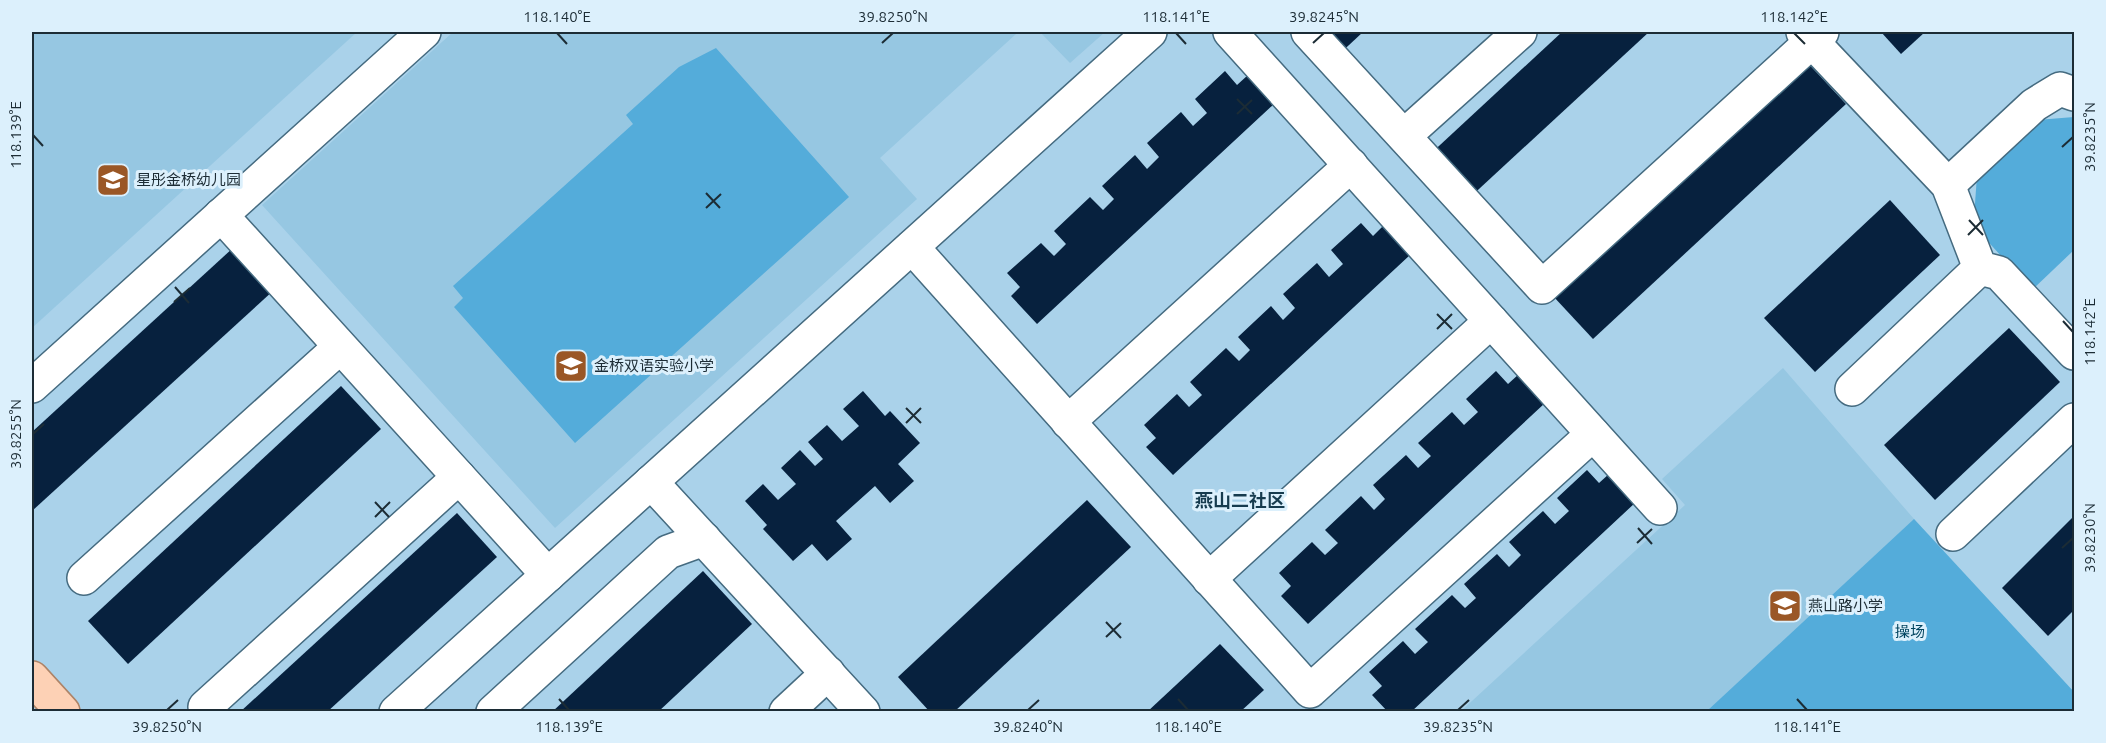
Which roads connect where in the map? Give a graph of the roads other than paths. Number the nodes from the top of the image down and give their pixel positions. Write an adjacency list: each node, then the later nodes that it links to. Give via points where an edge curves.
1 (1150, 32): 12 (street)
2 (1230, 32): 9 (street)
3 (1308, 32): 8 (street)
4 (1520, 32): 8 (street)
5 (1812, 35): 8 (street, via 1542,287); 10 (street)
6 (412, 36): 11 (street)
7 (2074, 94): 10 (street, via 2060,89 2034,105)
8 (1404, 136)
9 (1351, 165): 14 (street); 20 (street)
10 (1948, 185): 13 (street)
11 (221, 216): 15 (street); 17 (street)
12 (912, 247): 20 (street); 23 (street)
13 (1980, 268): 16 (street, via 1999,273); 18 (street)
14 (1491, 321): 21 (street); 29 (street)
15 (340, 347): 22 (street); 28 (street)
16 (2074, 353)
17 (32, 386)
18 (1852, 389)
19 (2074, 420): 25 (street)
20 (1068, 422): 29 (street)
21 (1593, 434): 24 (street); 29 (street, via 1310,691)
22 (459, 477): 27 (street); 32 (street)
23 (651, 482): 26 (street); 27 (street)
24 (1660, 508)
25 (1953, 534)
26 (704, 539): 30 (street); 35 (street, via 668,552)
27 (548, 575): 34 (street)
28 (84, 578)
29 (1209, 579)
30 (828, 674): 36 (street); 37 (street)
31 (32, 678): 33 (main road)
32 (205, 707)
33 (63, 711)
34 (396, 711)
35 (493, 711)
36 (786, 711)
37 (863, 711)

